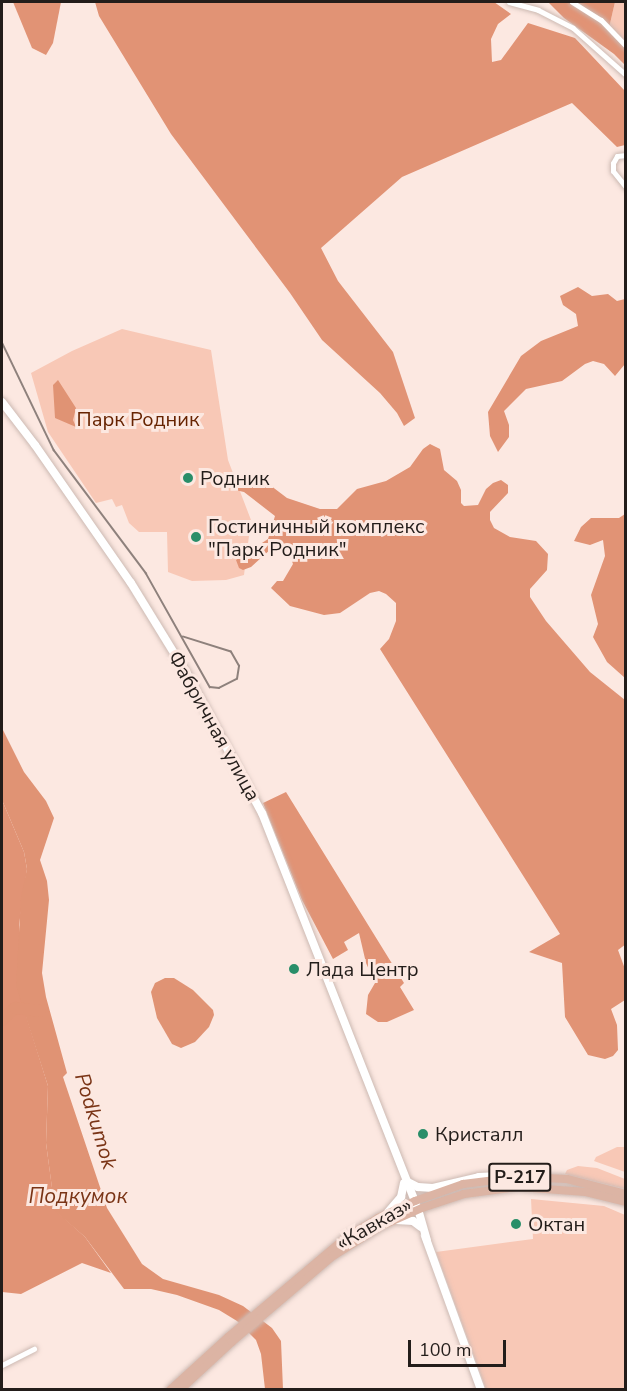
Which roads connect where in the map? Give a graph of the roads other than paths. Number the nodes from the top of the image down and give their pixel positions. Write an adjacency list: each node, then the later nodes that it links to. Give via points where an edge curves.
1 (510, 2): 4 (street, via 538,10 573,28)
2 (572, 2): 3 (street, via 601,20)
3 (626, 46)
4 (626, 75)
5 (626, 155): 6 (street, via 617,156 613,171)
6 (626, 187)
7 (2, 402): 9 (main road, Фабричная улица, via 132,583 246,781 267,824)
8 (520, 1177): 9 (main road, via 490,1176 425,1189); 10 (main road, «Кавказ» / Р-217, via 567,1179); 13 (main road, «Кавказ» / Р-217, via 463,1184)
9 (406, 1182): 13 (main road, Фабричная улица); 14 (main road)
10 (626, 1194)
11 (437, 1202): 12 (main road, «Кавказ» / Р-217, via 478,1191 518,1187 579,1191); 13 (main road, «Кавказ» / Р-217); 15 (main road, via 427,1212)
12 (626, 1202)
13 (415, 1206): 14 (main road, «Кавказ» / Р-217); 15 (main road, Фабричная улица); 16 (main road, via 354,1237)
14 (390, 1217): 15 (main road); 16 (main road, «Кавказ» / Р-217); 17 (main road, «Кавказ» / Р-217, via 345,1238)
15 (423, 1227): 23 (main road, Фабричная улица)
16 (333, 1256): 17 (main road, «Кавказ» / Р-217)
17 (270, 1305): 18 (main road, «Кавказ» / Р-217)
18 (230, 1339): 21 (main road, «Кавказ» / Р-217); 22 (main road, «Кавказ» / Р-217)
19 (34, 1348): 20 (street)
20 (2, 1365)
21 (171, 1389)
22 (180, 1389)
23 (481, 1389)

